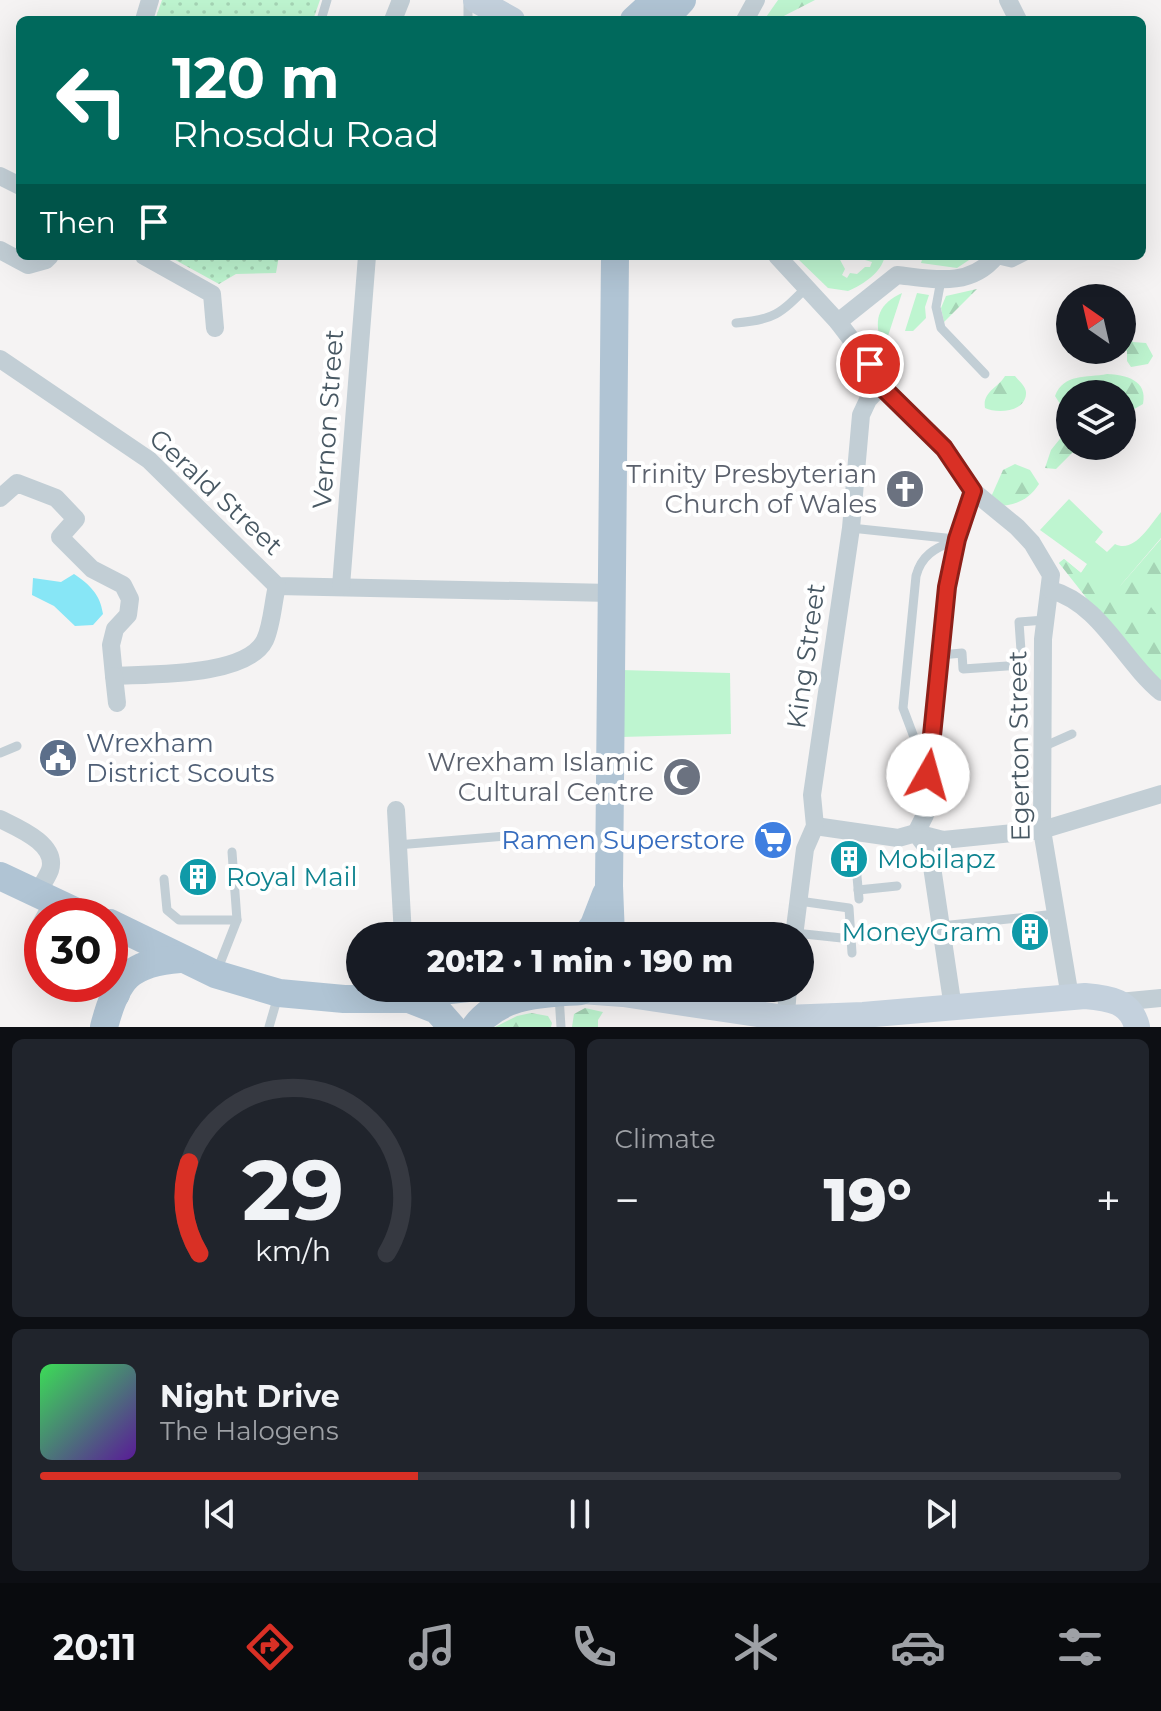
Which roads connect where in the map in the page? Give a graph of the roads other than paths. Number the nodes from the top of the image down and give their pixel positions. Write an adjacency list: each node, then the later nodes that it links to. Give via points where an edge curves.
1 (476, 0): 4 (street)
2 (682, 0): 3 (main road)
3 (647, 11)
4 (505, 16)
5 (19, 260): 6 (street, via 28,265)
6 (46, 260)
7 (151, 260): 18 (street, via 212,294)
8 (367, 260): 27 (street, Vernon Street)
9 (615, 260): 29 (main road)
10 (781, 260): 15 (street)
11 (898, 260): 13 (street)
12 (993, 260): 14 (street, via 963,279)
13 (897, 275): 14 (street); 16 (street)
14 (941, 280): 20 (lane, via 936,307 941,328)
15 (807, 287): 16 (street); 17 (lane, via 767,320)
16 (838, 322): 21 (street)
17 (736, 323)
18 (215, 328)
19 (0, 359): 26 (street, Gerald Street, via 149,460)
20 (985, 374)
21 (881, 386): 22 (street, via 944,448); 24 (street, King Street, via 861,415)
22 (973, 491): 25 (street); 28 (street, via 1032,543 1051,575)
23 (0, 498): 32 (street, via 17,483 56,498 76,519 60,537 92,569 123,585 130,599 128,615 115,629 111,645)
24 (851, 528): 25 (lane); 43 (street, King Street, via 812,795)
25 (957, 539): 31 (street); 39 (lane, via 929,552 916,576 903,708)
26 (277, 586): 27 (street, Gerald Street); 32 (street, via 265,642 243,661 212,670)
27 (341, 586): 29 (street, Gerald Street)
28 (1051, 590): 30 (street, Egerton Street); 33 (street, via 1088,609)
29 (611, 593): 59 (main road, via 609,886)
30 (1045, 620): 31 (lane, via 1019,622 1022,665 963,669 962,653); 37 (street, Egerton Street)
31 (941, 655): 39 (street)
32 (114, 676): 34 (street)
33 (1161, 692)
34 (117, 703)
35 (1072, 734): 37 (lane)
36 (17, 746): 38 (lane)
37 (1045, 746): 47 (street, Egerton Street)
38 (0, 753)
39 (928, 775): 45 (street, via 925,815)
40 (1161, 794): 47 (street)
41 (396, 810): 48 (street)
42 (0, 819): 53 (street, via 48,852 51,868)
43 (815, 826): 44 (street); 55 (street, King Street, via 805,849)
44 (853, 832): 45 (street, via 898,838); 52 (lane, via 858,895)
45 (916, 833): 47 (street, via 943,840); 61 (street, via 929,853)
46 (506, 836): 48 (lane)
47 (1044, 838): 56 (street, Egerton Street)
48 (397, 845): 58 (street)
49 (232, 852): 57 (lane)
50 (0, 876): 53 (main road)
51 (164, 879): 57 (lane, via 167,910 179,920)
52 (897, 886)
53 (43, 896): 54 (main road)
54 (47, 898)
55 (799, 901): 60 (street, King Street); 64 (lane, via 849,908)
56 (1056, 914): 61 (lane); 70 (street, Egerton Street)
57 (237, 920): 67 (lane)
58 (402, 922)
59 (599, 922)
60 (796, 922)
61 (941, 926): 80 (street)
62 (128, 931): 66 (main road)
63 (814, 936): 64 (lane)
64 (851, 939): 65 (lane)
65 (852, 953)
66 (180, 959): 67 (main road); 68 (main road, via 137,967)
67 (215, 974): 69 (main road)
68 (128, 979)
69 (279, 993): 72 (main road); 83 (lane)
70 (1070, 997): 79 (street); 80 (street)
71 (1161, 998): 79 (street)
72 (346, 999)
73 (113, 1002): 82 (main road)
74 (423, 1002): 84 (main road)
75 (505, 1002): 85 (main road)
76 (571, 1002): 86 (lane)
77 (681, 1002): 81 (street)
78 (787, 1002): 81 (street)
79 (1119, 1002): 87 (street, via 1130,1010)
80 (953, 1008): 81 (street)
81 (785, 1023)
82 (104, 1027)
83 (269, 1027)
84 (452, 1027)
85 (475, 1027)
86 (561, 1027)
87 (1137, 1027)

